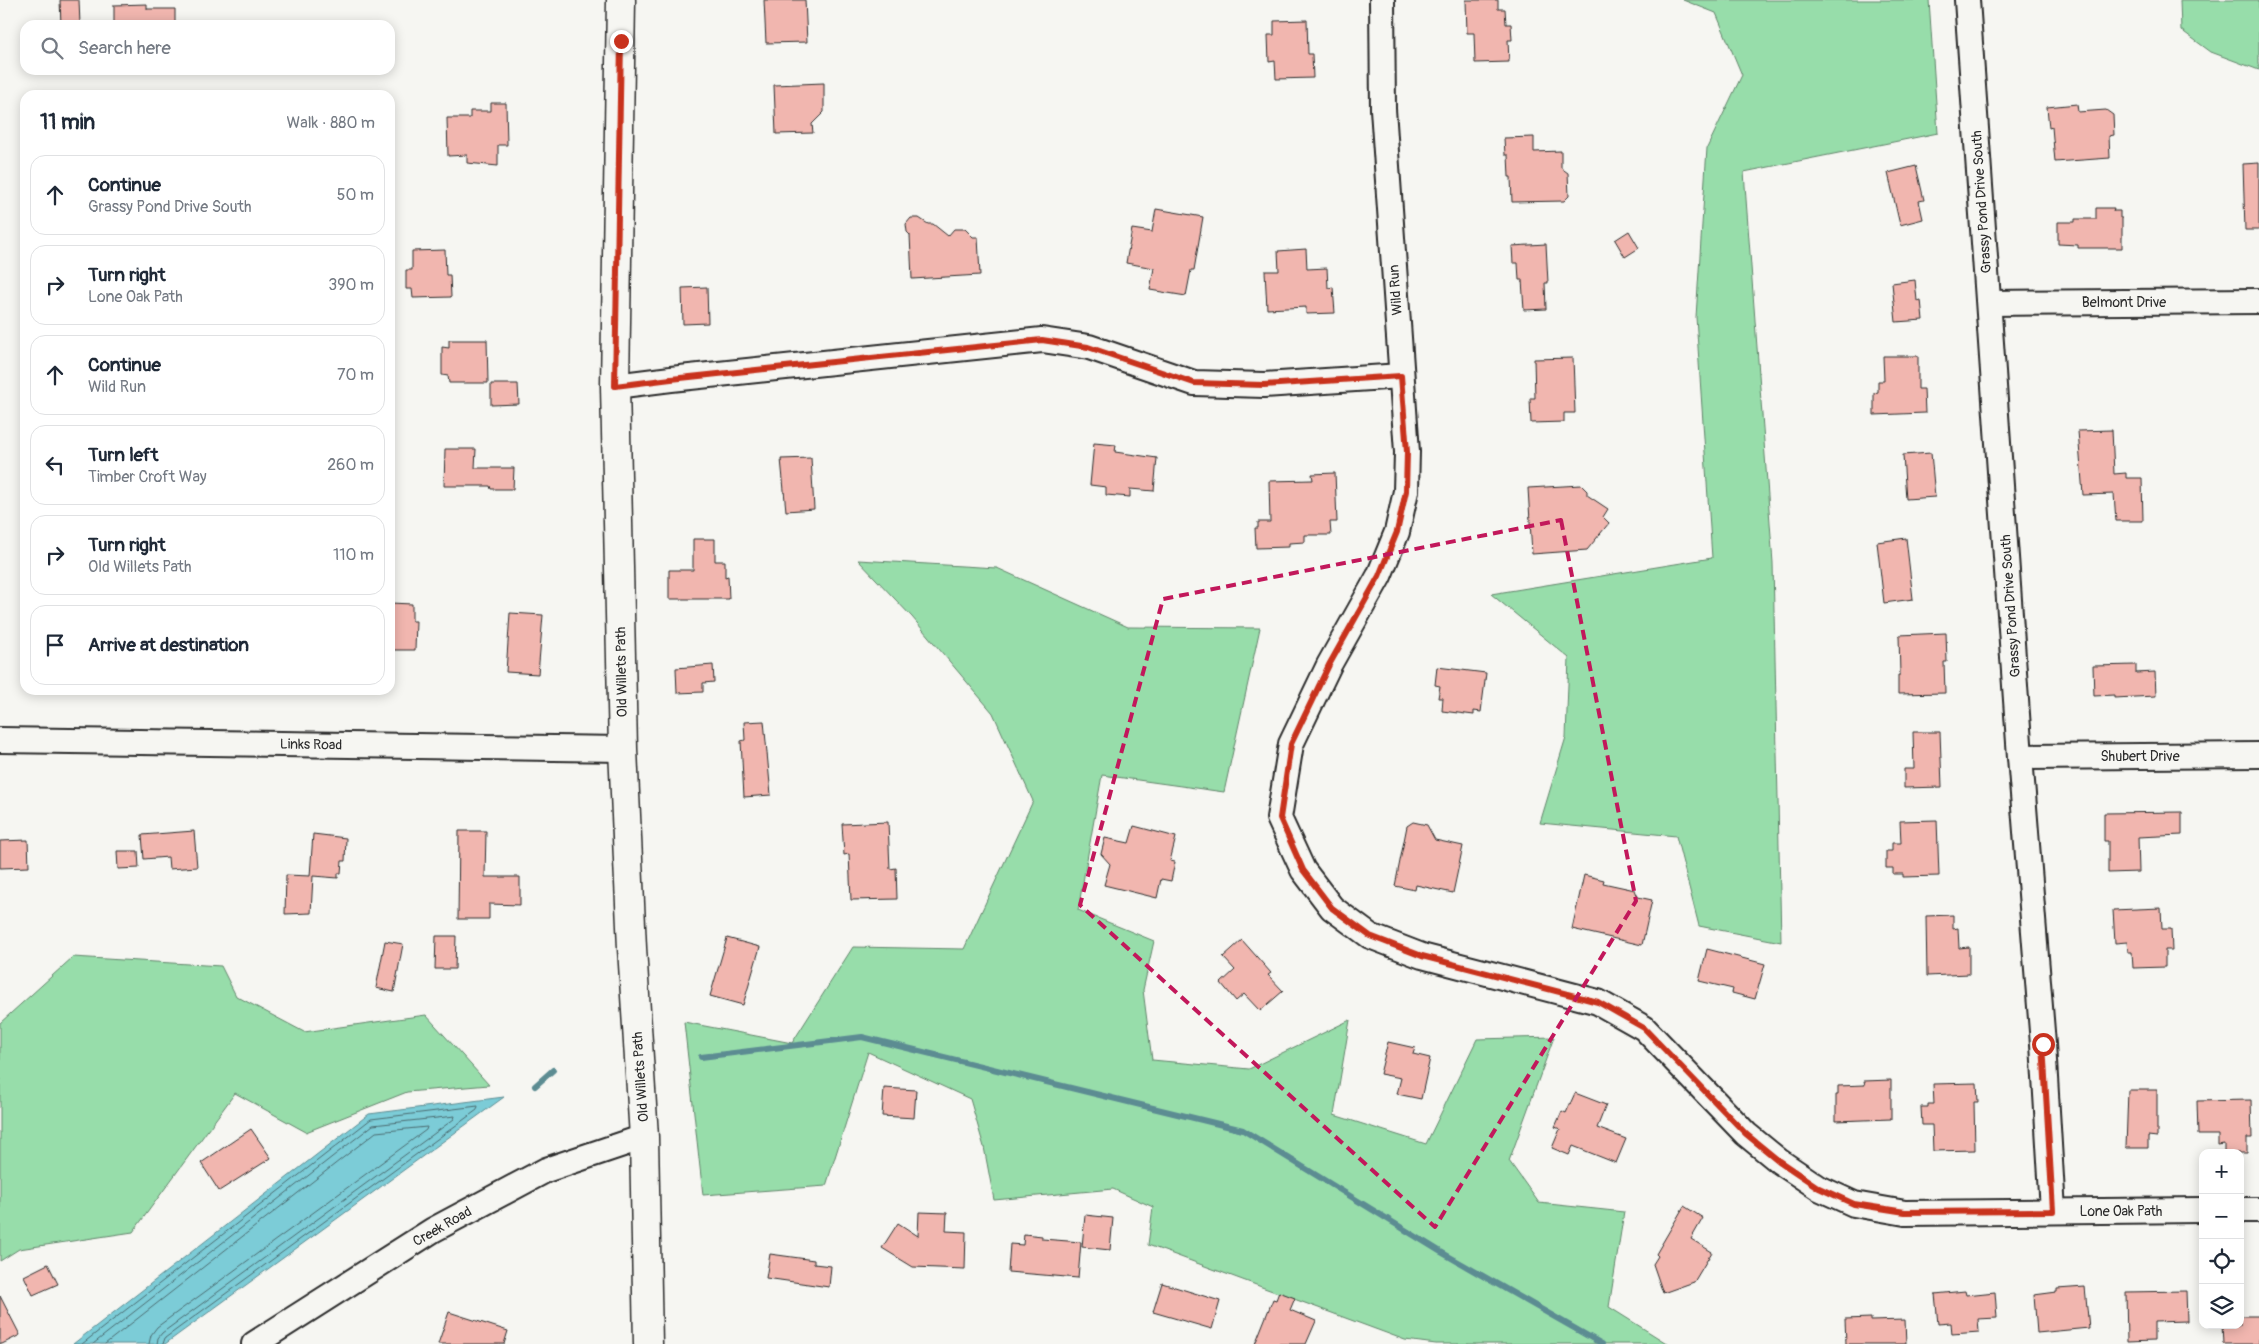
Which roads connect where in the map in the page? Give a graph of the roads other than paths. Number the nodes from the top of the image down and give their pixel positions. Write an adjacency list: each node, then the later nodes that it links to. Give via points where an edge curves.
1 (621, 0): 7 (main road, Old Willets Path)
2 (1382, 0): 6 (street, Wild Run, via 1383,109)
3 (1967, 0): 5 (street, Grassy Pond Drive South)
4 (2259, 301): 5 (street, Belmont Drive)
5 (1989, 303): 12 (street, Grassy Pond Drive South)
6 (1401, 376): 7 (street, via 1264,385 1194,383 1088,347 1042,340); 8 (street, Wild Run, via 1407,452 1406,491 1397,532)
7 (615, 386): 10 (main road, Old Willets Path)
8 (1379, 576): 17 (street, Lone Oak Path, via 1329,665 1291,744 1280,818 1303,870 1332,908 1370,936 1422,956 1598,1002 1644,1028 1752,1139 1819,1188 1854,1204 1905,1212)
9 (0, 740): 10 (street, Links Road)
10 (623, 749): 13 (main road, Old Willets Path)
11 (2259, 755): 12 (street, Shubert Drive)
12 (2020, 757): 17 (street, Grassy Pond Drive South)
13 (644, 1137): 18 (street, Creek Road, via 546,1170 433,1230); 19 (main road, Old Willets Path)
14 (2199, 1210): 17 (street, Lone Oak Path)
15 (2244, 1210): 16 (street)
16 (2259, 1210)
17 (2053, 1211)
18 (254, 1344)
19 (648, 1344)

